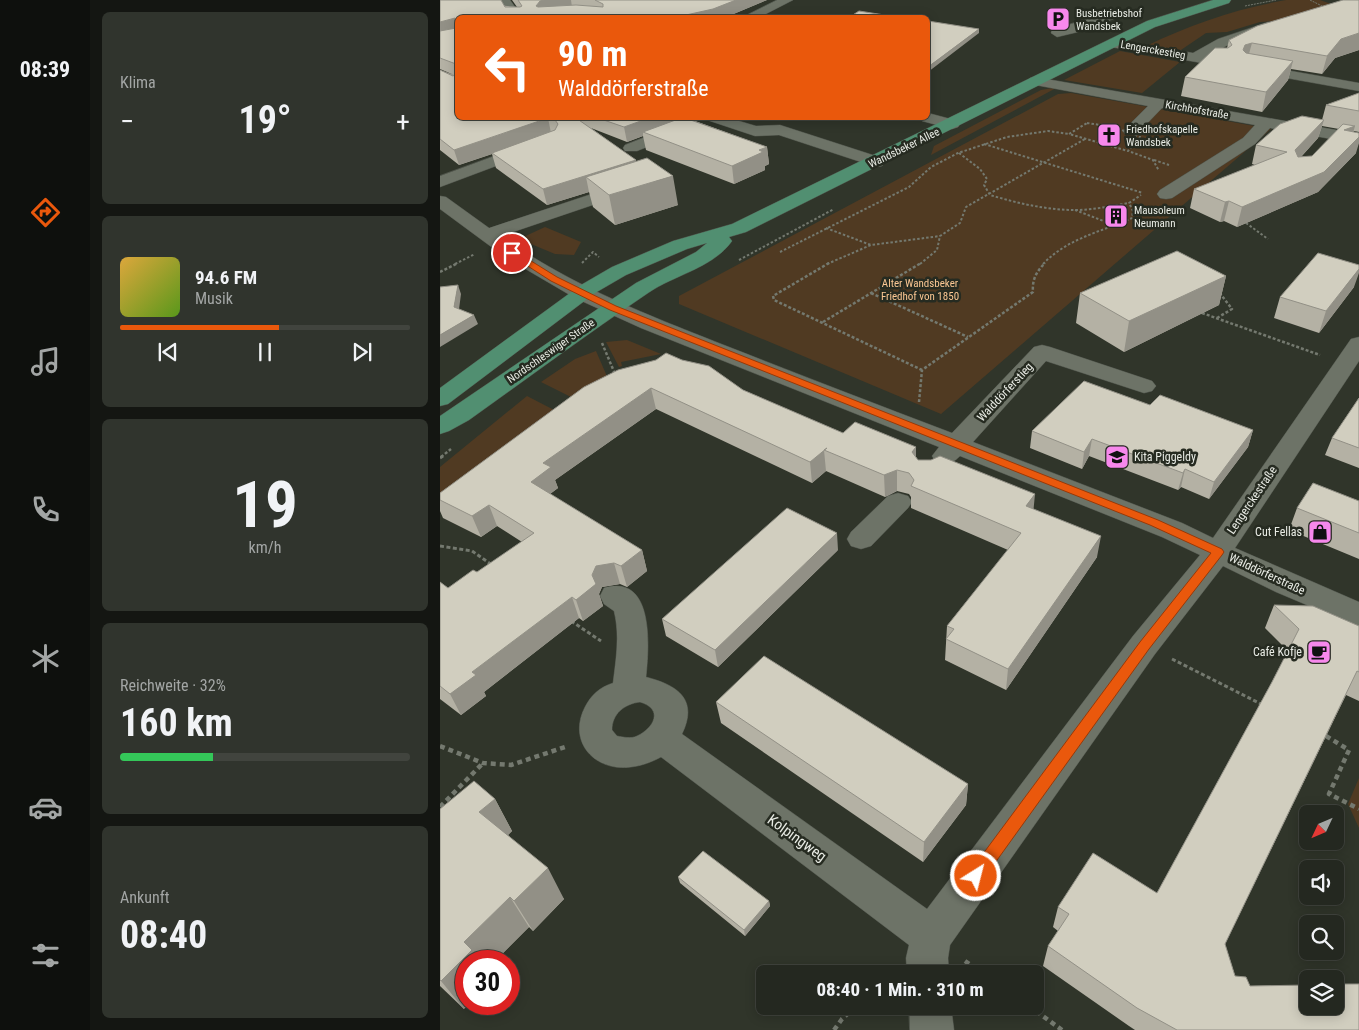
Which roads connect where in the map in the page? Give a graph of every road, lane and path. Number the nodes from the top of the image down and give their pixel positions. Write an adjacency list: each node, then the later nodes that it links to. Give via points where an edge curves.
1 (504, 0): 8 (street)
2 (787, 0): 9 (street)
3 (1225, 0): 13 (main road, Wandsbeker Allee, via 1151,24)
4 (1256, 0): 5 (path, via 1260,3)
5 (1276, 0)
6 (1311, 0): 7 (path)
7 (1327, 8)
8 (516, 15)
9 (754, 15)
10 (1112, 16): 12 (street)
11 (1270, 25): 14 (street, Lengerckestieg, via 1223,42)
12 (1057, 33)
13 (1111, 43): 14 (street, Lengerckestieg); 17 (main road, Wandsbeker Allee)
14 (1196, 58): 15 (street, Lengerckestieg)
15 (1219, 62)
16 (1247, 67): 18 (street)
17 (1035, 81): 19 (street, Kirchhofstraße); 25 (main road, Wandsbeker Allee)
18 (1359, 87)
19 (1159, 103): 24 (street, Kirchhofstraße); 26 (street)
20 (930, 119): 25 (street)
21 (721, 120): 37 (street, via 755,131 780,130)
22 (771, 120): 37 (street)
23 (699, 121): 34 (street)
24 (1267, 122): 28 (street, Kirchhofstraße); 44 (street, via 1249,141)
25 (952, 124): 37 (main road, Wandsbeker Allee)
26 (1131, 131): 27 (path, via 1087,122); 35 (path, via 1140,137)
27 (1069, 134): 29 (path); 32 (path, via 1048,131)
28 (1334, 134): 30 (street, Kirchhofstraße); 33 (street)
29 (1085, 139): 35 (path); 38 (path)
30 (1359, 139)
31 (543, 144): 40 (street)
32 (983, 144): 36 (path); 38 (path)
33 (1322, 146)
34 (631, 148)
35 (1128, 151): 39 (path, via 1153,160)
36 (958, 152): 45 (path, via 980,169 987,179 984,185); 52 (path, via 931,167 909,187)
37 (880, 160): 51 (main road, Wandsbeker Allee)
38 (1046, 163): 43 (path); 45 (path)
39 (1159, 174)
40 (440, 182)
41 (637, 184): 54 (street)
42 (1148, 189): 43 (path)
43 (1143, 193): 47 (path)
44 (1166, 194)
45 (990, 195): 48 (path, via 1021,204); 53 (path, via 966,208 960,223)
46 (440, 201): 54 (street, Walddörferstraße)
47 (1129, 203): 48 (path); 50 (path, via 1132,218)
48 (1075, 210): 50 (path)
49 (1246, 223): 55 (path)
50 (1115, 225): 66 (path, via 1081,237 1047,260 1036,273 1031,285 1033,292)
51 (739, 228): 61 (main road, Wandsbeker Allee, via 664,252 619,271); 62 (main road, Nordschleswiger Straße, via 703,256 643,287)
52 (826, 228): 56 (path); 57 (path)
53 (940, 236): 56 (path); 60 (path, via 937,250 915,268)
54 (493, 239): 58 (path); 61 (street, Walddörferstraße)
55 (1268, 240)
56 (871, 245): 65 (path, via 832,261 772,296 774,300)
57 (780, 252)
58 (440, 272)
59 (1216, 288): 64 (path, via 1232,309)
60 (871, 293): 65 (path); 66 (path)
61 (582, 294): 62 (street, Walddörferstraße); 72 (main road)
62 (613, 308): 73 (street, Walddörferstraße); 74 (main road, Nordschleswiger Straße)
63 (1202, 313): 64 (path)
64 (1217, 319): 68 (path)
65 (822, 322): 69 (path)
66 (968, 337): 69 (path)
67 (601, 341): 70 (path)
68 (1352, 354): 79 (street, Lengerckestraße)
69 (922, 370): 73 (path, via 919,405)
70 (618, 382)
71 (1144, 386): 75 (street, Walddörferstieg, via 1042,352)
72 (440, 399)
73 (898, 421): 75 (street, Walddörferstraße)
74 (440, 426)
75 (957, 444): 76 (street); 79 (street, Walddörferstraße, via 1172,530)
76 (928, 472)
77 (898, 502): 78 (street)
78 (860, 539)
79 (1218, 552): 81 (street, Walddörferstraße); 82 (street, Lengerckestraße)
80 (616, 596): 83 (street, via 625,603 632,621)
81 (1359, 615)
82 (1144, 645): 84 (path); 92 (street, Lengerckestraße)
83 (628, 690): 85 (street, via 601,708 594,725); 87 (street, via 652,690 668,701 672,719)
84 (1263, 705)
85 (595, 736): 87 (street, via 601,745 623,754 651,747); 89 (path, via 511,765)
86 (1326, 736): 91 (path, via 1349,750 1329,794)
87 (662, 739): 92 (street, Kolpingweg)
88 (440, 746): 89 (path)
89 (483, 764): 90 (path)
90 (440, 807)
91 (1359, 809)
92 (930, 956)
93 (846, 1015): 96 (path)
94 (931, 1015): 97 (street)
95 (1041, 1015): 98 (path)
96 (834, 1030)
97 (932, 1030)
98 (1062, 1030)

